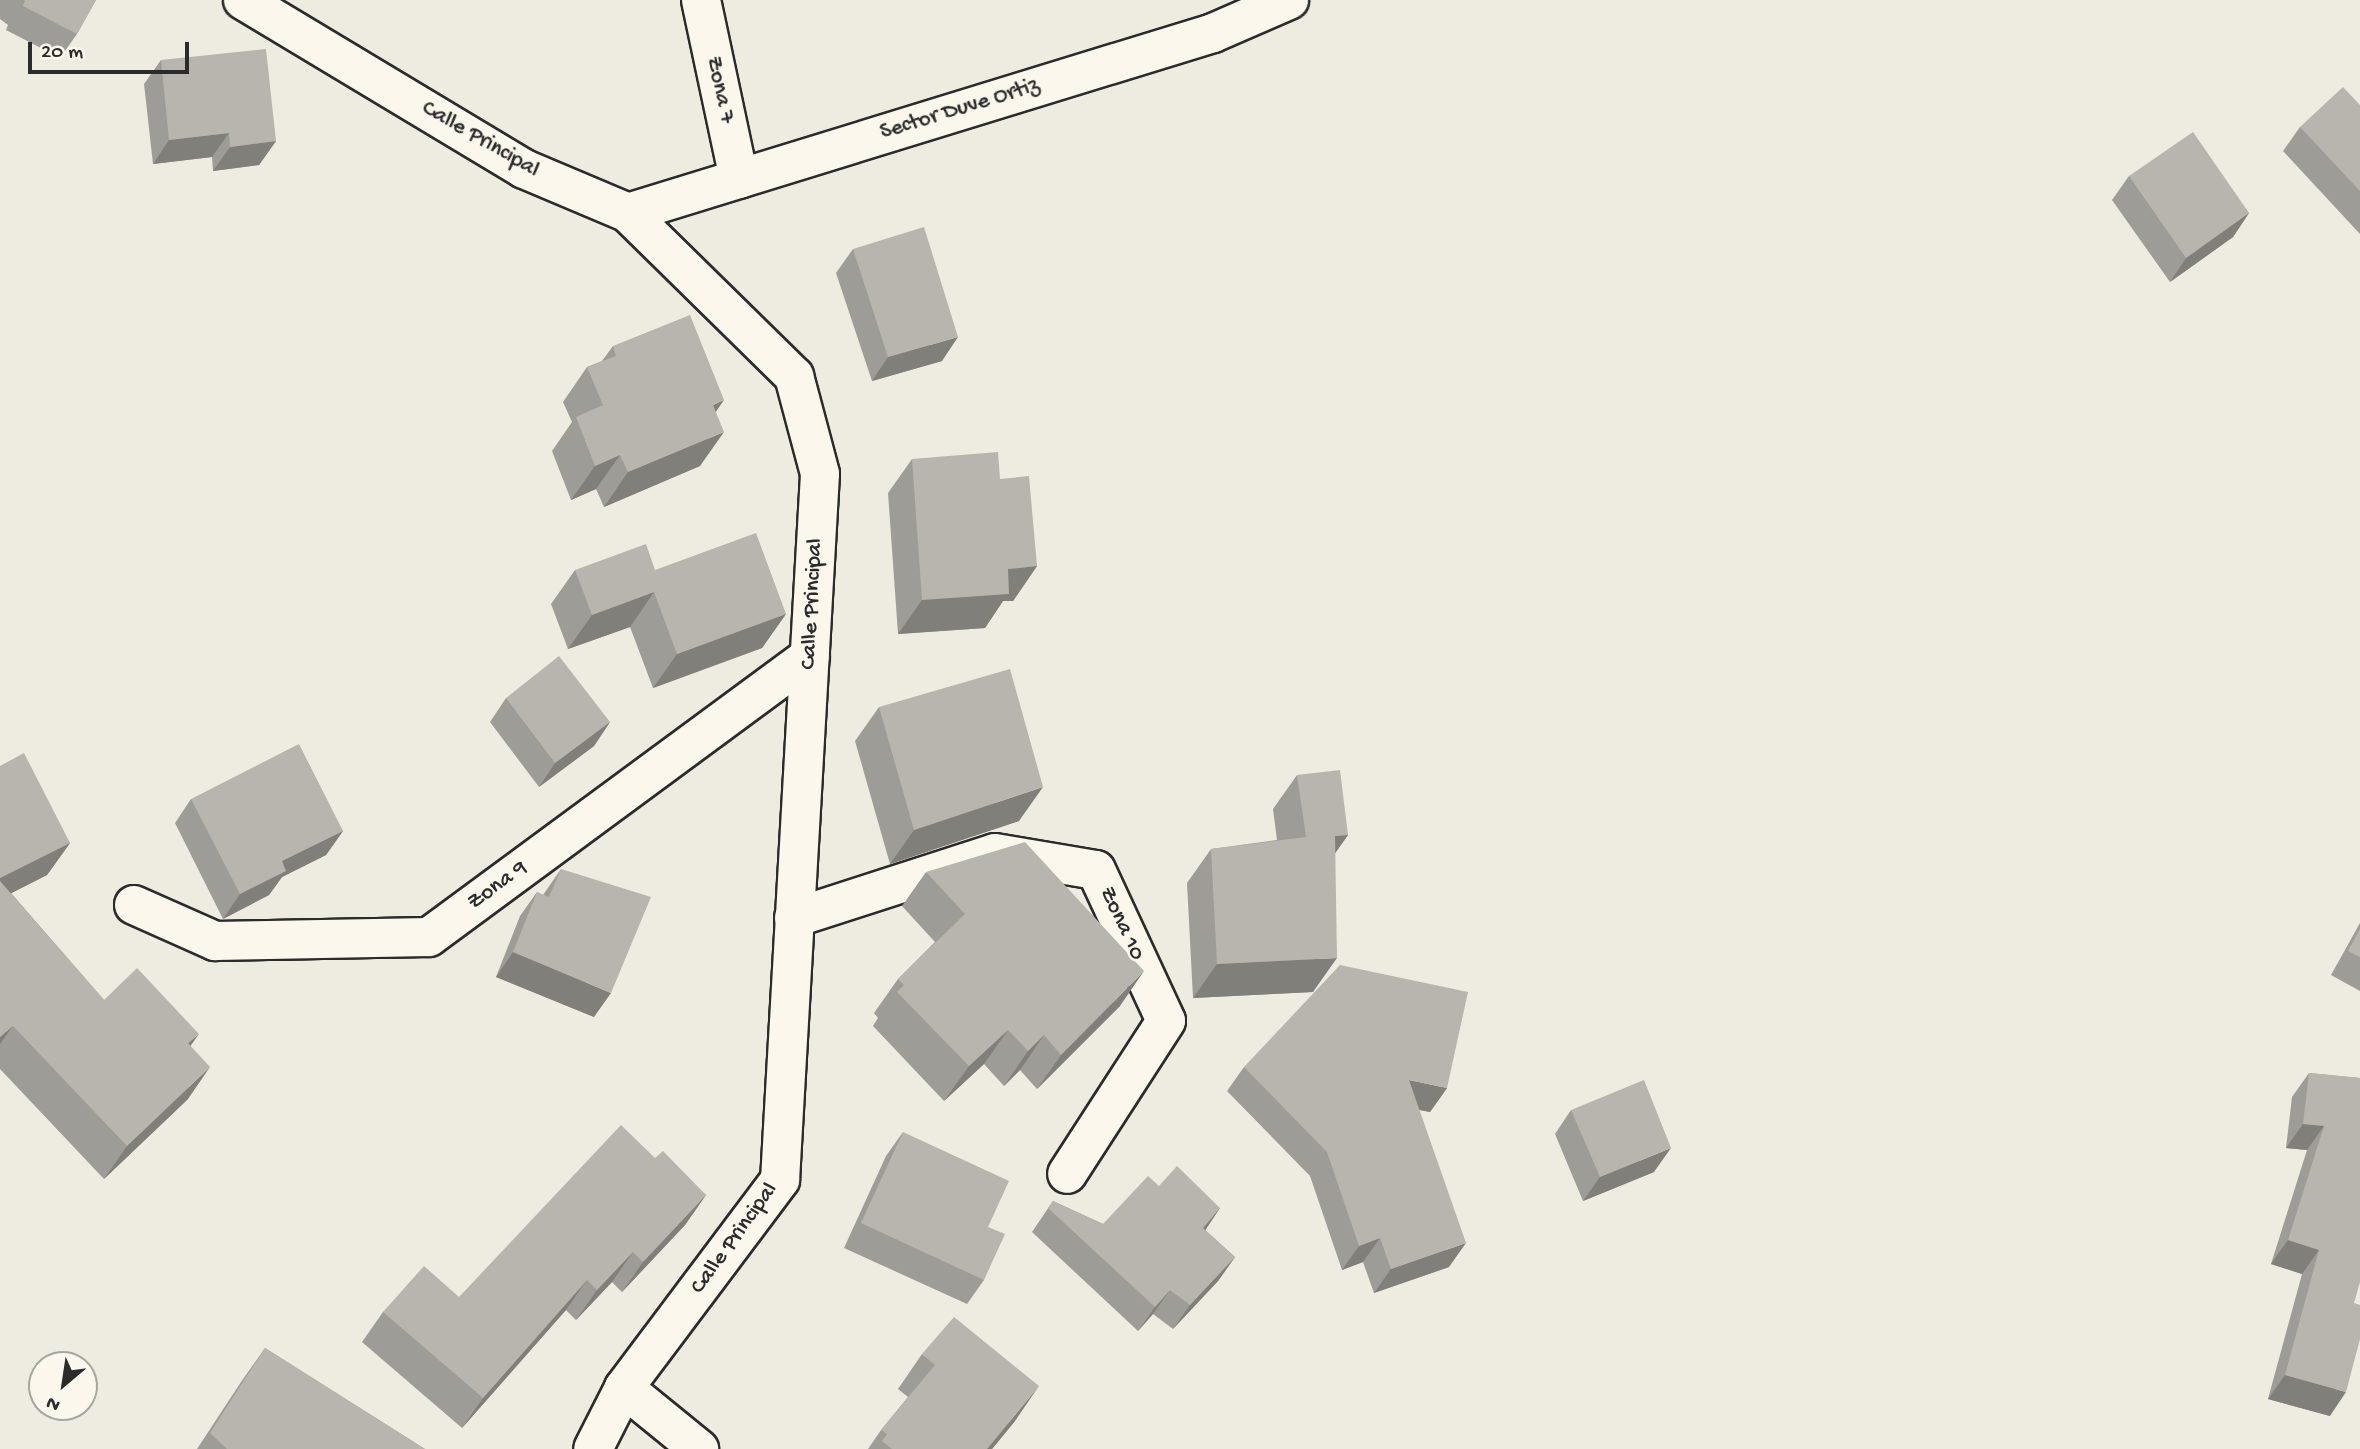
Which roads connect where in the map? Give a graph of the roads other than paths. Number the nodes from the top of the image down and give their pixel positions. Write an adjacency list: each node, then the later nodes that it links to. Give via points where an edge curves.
1 (243, 0): 5 (street, Calle Principal, via 524,169)
2 (701, 0): 4 (street, Zona 7)
3 (1289, 0): 4 (street, Sector Duve Ortiz, via 1213,33)
4 (739, 179): 5 (street, Sector Duve Ortiz)
5 (628, 213): 6 (street, Calle Principal, via 794,376 820,474)
6 (810, 656): 7 (street, Zona 9, via 429,937 215,940); 8 (street, Calle Principal)
7 (134, 905)
8 (794, 918): 9 (street, Zona 10, via 995,852 1096,870 1166,1021); 10 (street, Calle Principal, via 780,1180)
9 (1067, 1174)
10 (624, 1388): 11 (street, Calle Principal); 12 (street)
11 (593, 1449)
12 (699, 1449)

